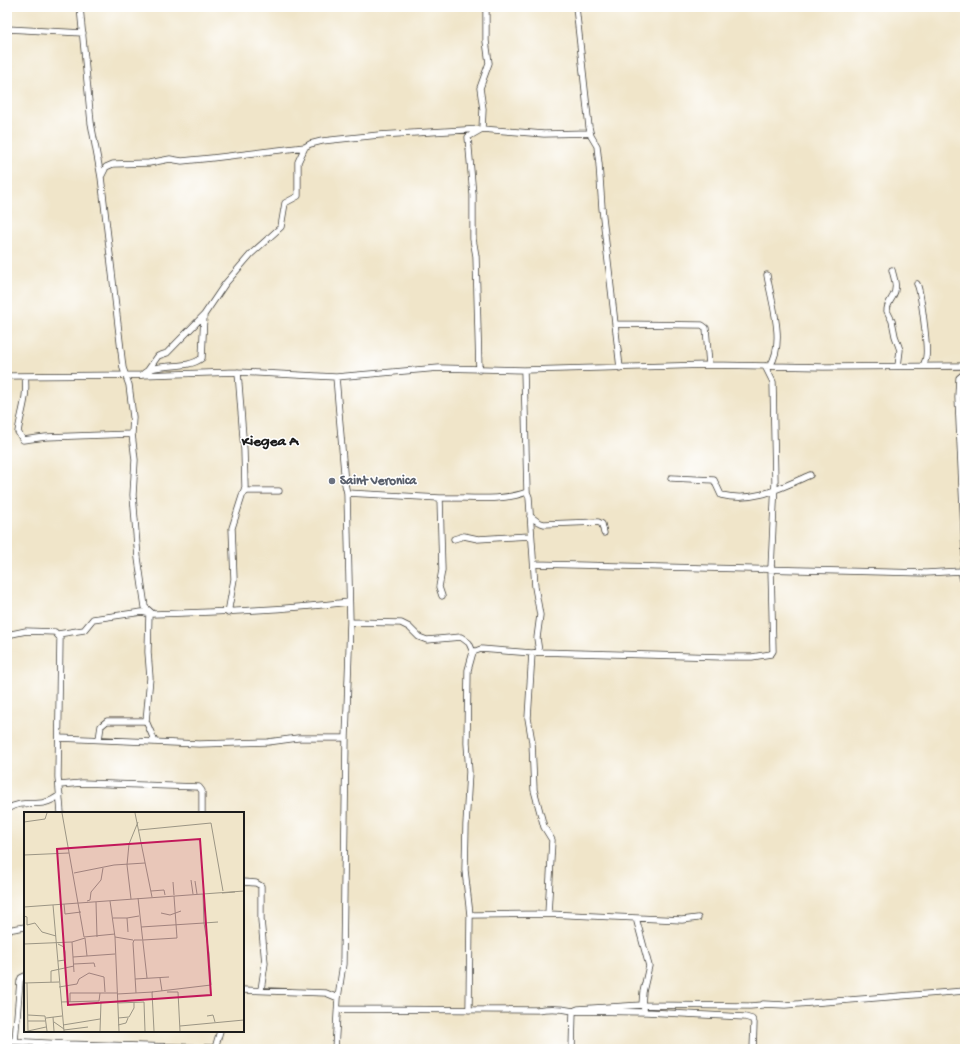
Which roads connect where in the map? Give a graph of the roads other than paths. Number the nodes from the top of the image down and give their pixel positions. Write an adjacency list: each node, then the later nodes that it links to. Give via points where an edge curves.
1 (80, 7): 5 (street)
2 (486, 7): 6 (street, via 489,63 480,88)
3 (576, 7): 7 (street)
4 (7, 29): 5 (street)
5 (83, 33): 9 (street, via 91,123)
6 (482, 129): 7 (street, via 544,134); 8 (street, via 379,135 322,142); 22 (street, via 468,137 476,256)
7 (590, 133): 14 (street, via 597,146 600,164 602,208)
8 (304, 147): 9 (street, via 212,158 170,159 149,164 113,164 106,167); 13 (street, via 298,162 298,196 285,203 281,227 235,272)
9 (101, 177): 26 (street, via 116,318)
10 (892, 270): 17 (street, via 896,289 887,311 900,350)
11 (767, 275): 16 (street, via 774,310 777,352)
12 (917, 284): 18 (street, via 924,314 926,356)
13 (204, 314): 21 (street, via 167,353 158,356); 21 (street, via 202,358 191,365)
14 (616, 324): 15 (street, via 702,325 706,328); 20 (street)
15 (709, 365): 16 (street); 20 (street)
16 (767, 366): 17 (street); 35 (street, via 772,382)
17 (898, 366): 18 (street)
18 (923, 366): 19 (street)
19 (965, 366)
20 (620, 368): 23 (street)
21 (148, 370): 27 (street)
22 (479, 370): 23 (street); 30 (street, via 439,368)
23 (524, 370): 36 (street)
24 (238, 372): 27 (street); 30 (street); 38 (street, via 245,464)
25 (965, 373): 46 (street, via 959,378 958,397 965,556)
26 (125, 375): 27 (street); 29 (street); 31 (street, via 129,385)
27 (142, 375)
28 (7, 376): 29 (street)
29 (25, 376): 31 (street, via 27,389 18,432 23,440)
30 (336, 377): 37 (street)
31 (132, 434): 51 (street, via 138,558 145,607)
32 (810, 474): 35 (street)
33 (671, 478): 35 (street, via 714,480 721,495 735,499)
34 (279, 491): 38 (street, via 247,491)
35 (774, 491): 45 (street)
36 (527, 492): 39 (street, via 509,497); 40 (street)
37 (347, 493): 39 (street); 49 (street, via 350,540)
38 (243, 494): 50 (street, via 233,520 234,580)
39 (440, 498): 48 (street, via 442,564 439,587)
40 (530, 516): 41 (street, via 544,524 598,522 602,524); 42 (street)
41 (604, 533)
42 (530, 536): 43 (street, via 478,539 464,536); 44 (street)
43 (454, 539)
44 (534, 564): 45 (street); 56 (street, via 534,587 540,615 537,638)
45 (772, 569): 46 (street, via 926,573); 56 (street, via 773,651 767,656)
46 (963, 571): 47 (street)
47 (965, 591)
48 (442, 596)
49 (349, 602): 50 (street); 52 (street)
50 (228, 613): 51 (street)
51 (151, 614): 53 (street, via 142,612 93,619 84,630); 58 (street, via 148,652 150,692)
52 (350, 622): 55 (street, via 401,623 427,640 461,637 469,643); 60 (street, via 349,711)
53 (58, 634): 54 (street, via 40,631); 59 (street)
54 (7, 635)
55 (473, 652): 57 (street, via 487,649); 70 (street, via 468,670 469,772 465,833 465,870)
56 (539, 652): 57 (street)
57 (532, 653): 69 (street, via 528,718 534,790 544,827 552,840)
58 (146, 721): 61 (street, via 107,721 101,726); 62 (street)
59 (59, 738): 61 (street); 63 (street)
60 (346, 738): 62 (street, via 199,744); 79 (street, via 344,946)
61 (99, 739): 62 (street)
62 (155, 742)
63 (60, 785): 64 (street); 67 (street, via 82,783 199,788 202,790)
64 (60, 795): 65 (street, via 42,804 22,802); 66 (street)
65 (7, 809)
66 (62, 812)
67 (202, 812)
68 (244, 882): 77 (street, via 256,882 262,886 261,920 265,963)
69 (548, 914): 70 (street); 71 (street)
70 (470, 915): 82 (street)
71 (636, 918): 72 (street); 80 (street, via 649,966)
72 (698, 918)
73 (24, 927): 74 (street)
74 (7, 930)
75 (24, 976): 87 (street, via 20,981)
76 (244, 990): 77 (street)
77 (261, 990): 79 (street, via 326,993)
78 (965, 991): 80 (street, via 784,1005)
79 (338, 998): 81 (street)
80 (642, 1005): 83 (street, via 593,1007); 84 (street)
81 (338, 1008): 82 (street); 89 (street)
82 (469, 1010): 83 (street, via 563,1008)
83 (573, 1011): 84 (street); 90 (street)
84 (646, 1012): 91 (street, via 752,1019)
85 (220, 1032): 88 (street)
86 (7, 1040): 87 (street)
87 (15, 1041): 88 (street)
88 (216, 1048)
89 (335, 1049)
90 (572, 1049)
91 (753, 1049)

